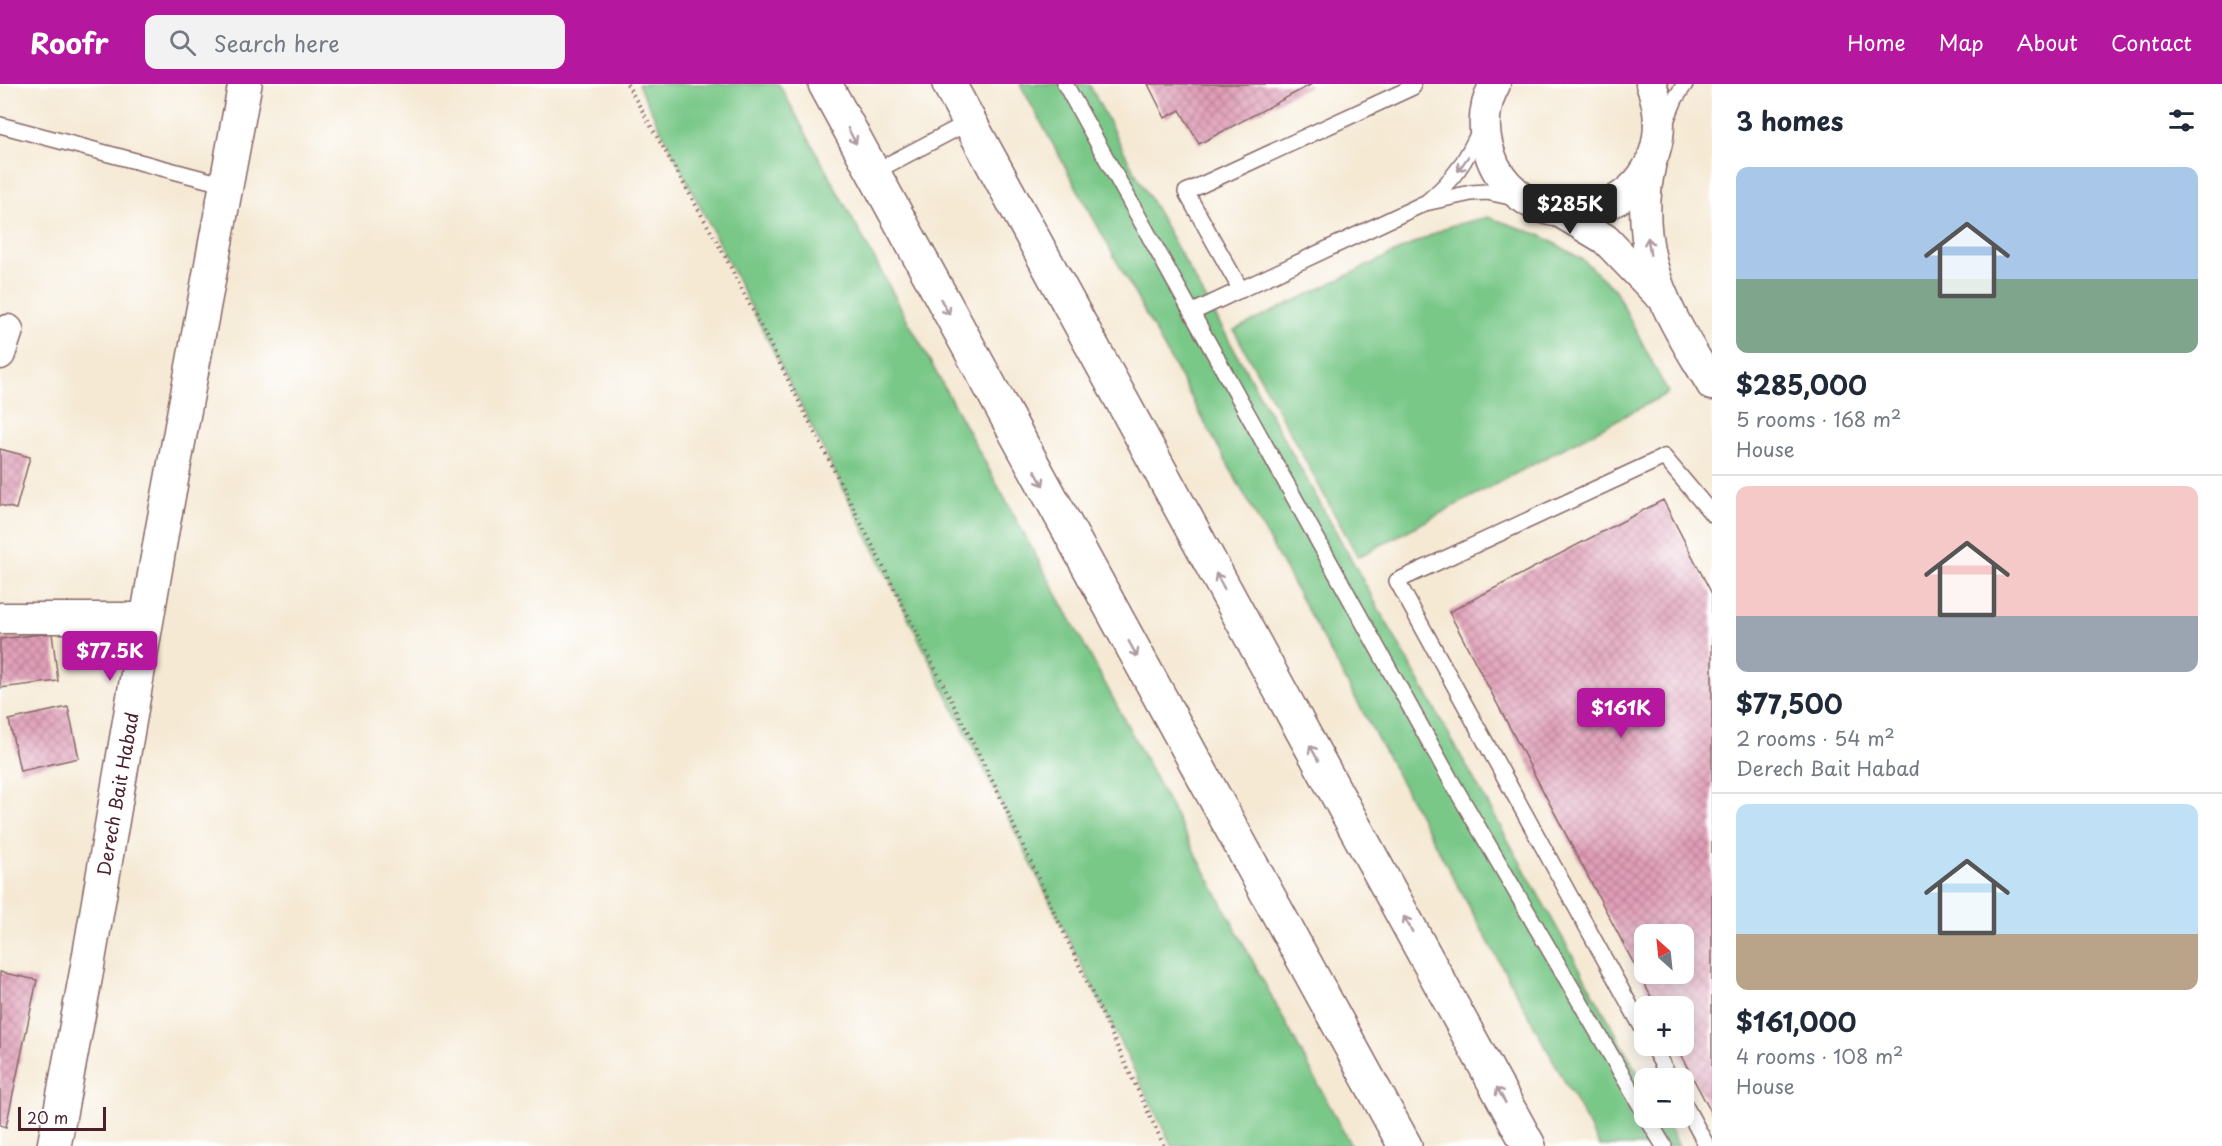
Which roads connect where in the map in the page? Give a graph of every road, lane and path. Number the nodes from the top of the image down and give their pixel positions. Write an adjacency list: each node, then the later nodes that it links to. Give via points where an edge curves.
1 (245, 84): 16 (main road, Derech Bait Habad)
2 (627, 84): 32 (path, via 726,258 986,770)
3 (825, 84): 15 (main road, one-way to 15)
4 (949, 84): 11 (main road)
5 (1065, 84): 22 (lane)
6 (1495, 84): 10 (street)
7 (1651, 84): 13 (street, via 1658,102)
8 (1685, 84): 13 (lane)
9 (1413, 87): 20 (lane, via 1186,192)
10 (1486, 115): 17 (street, via 1484,136 1493,165 1512,190); 18 (lane, one-way to 18, via 1466,160 1447,185)
11 (969, 122): 15 (lane); 34 (main road, one-way to 11)
12 (0, 125): 16 (lane)
13 (1660, 137): 14 (street)
14 (1650, 166): 19 (street, via 1626,194 1608,205); 21 (street, one-way to 14, via 1650,259 1645,219)
15 (872, 173): 33 (main road, one-way to 33)
16 (226, 185): 26 (main road, Derech Bait Habad)
17 (1531, 202): 18 (lane, via 1487,192); 19 (street)
18 (1425, 203): 20 (lane)
19 (1560, 212): 21 (street, via 1605,239)
20 (1241, 290): 22 (lane)
21 (1665, 302): 23 (street)
22 (1193, 312): 28 (lane, via 1445,769)
23 (1712, 385)
24 (1712, 514): 27 (lane, via 1664,457 1397,581)
25 (0, 618): 26 (street)
26 (147, 618): 31 (main road, Derech Bait Habad)
27 (1634, 1013)
28 (1634, 1095)
29 (1694, 1122): 36 (lane)
30 (1653, 1128): 35 (lane)
31 (54, 1146)
32 (1164, 1146)
33 (1405, 1146)
34 (1529, 1146)
35 (1664, 1146)
36 (1707, 1146)

